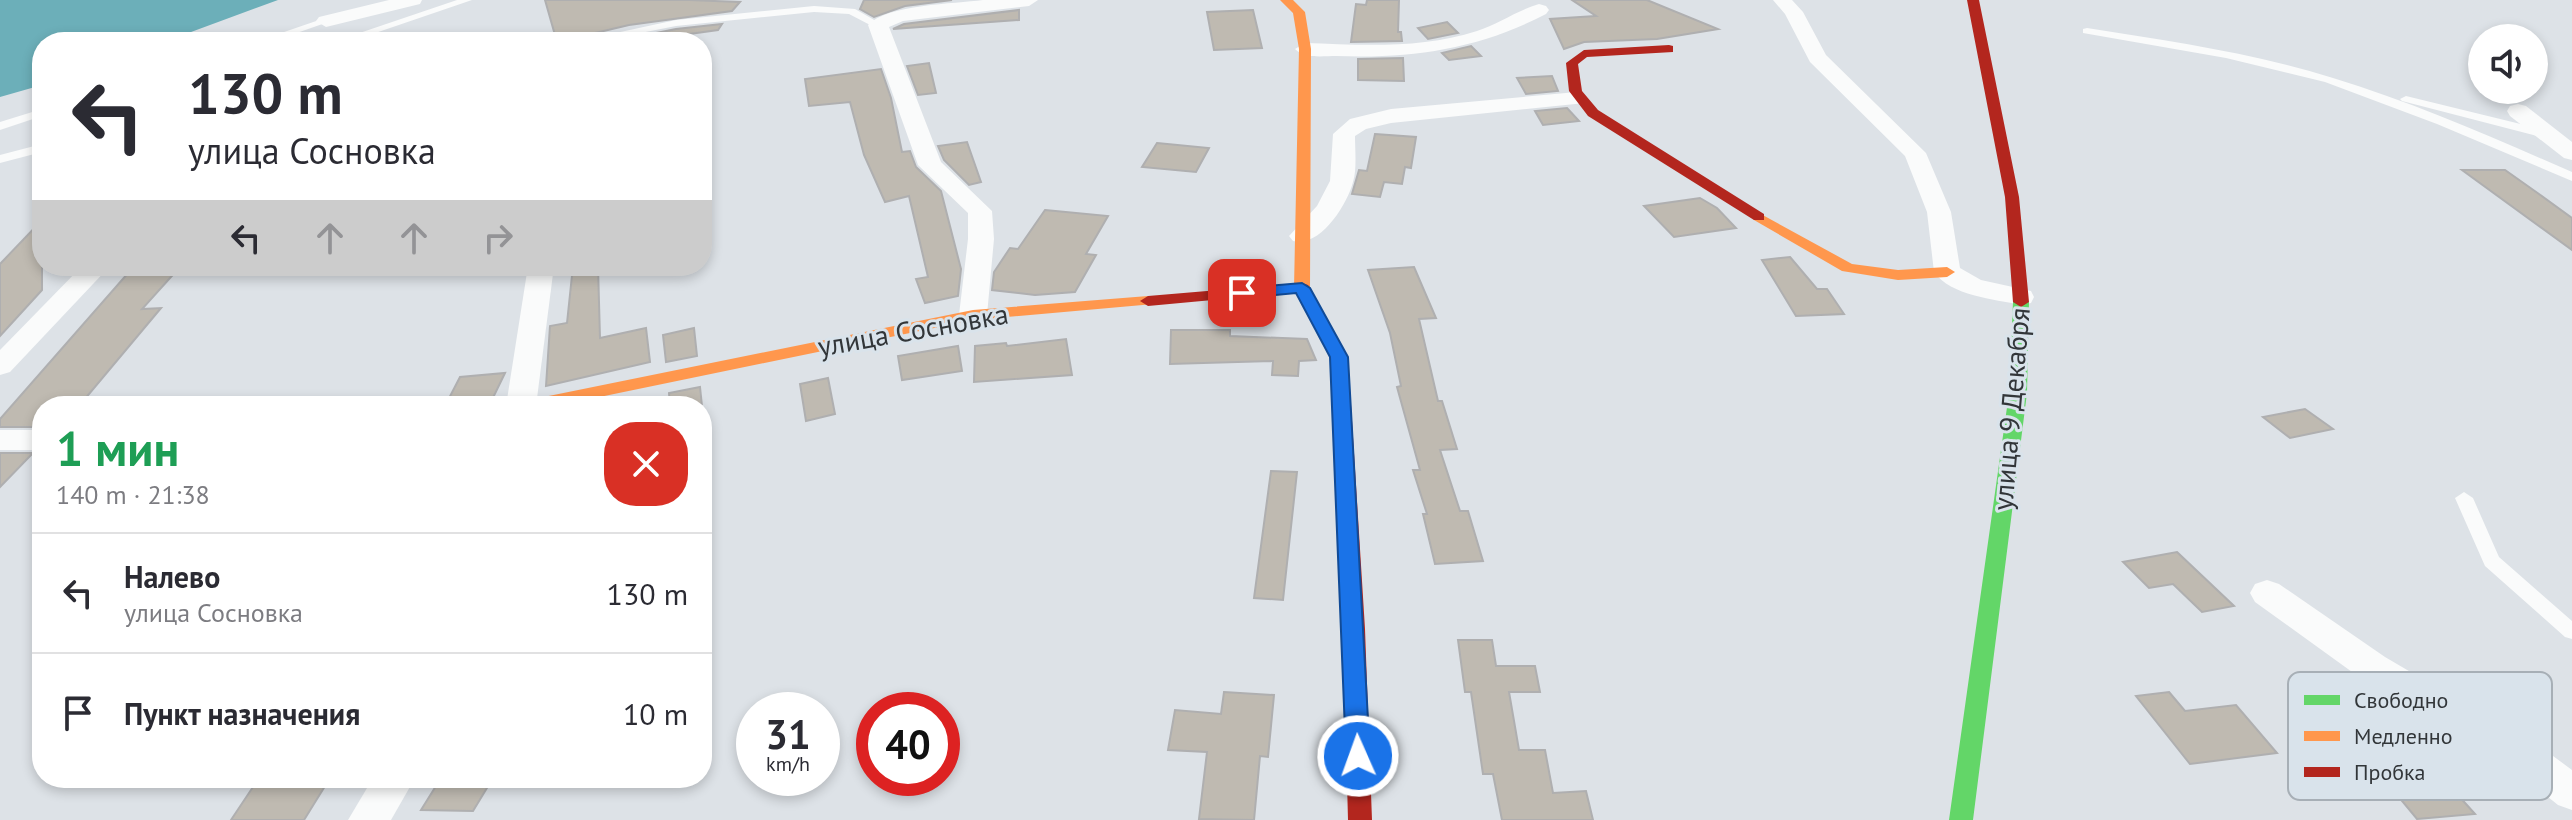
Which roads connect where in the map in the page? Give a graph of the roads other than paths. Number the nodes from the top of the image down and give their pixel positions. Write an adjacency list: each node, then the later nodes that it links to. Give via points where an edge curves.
1 (413, 0): 10 (street)
2 (467, 0): 14 (lane)
3 (816, 0): 9 (lane)
4 (1029, 0): 11 (street, via 899,16)
5 (1286, 0): 16 (street, via 1299,12)
6 (1782, 0): 29 (street, via 1817,58 1915,153 1939,212)
7 (1973, 0): 33 (street, улица 9 Декабря, via 2012,197)
8 (1539, 10): 16 (street, via 1506,29 1453,44 1378,53)
9 (851, 11): 11 (lane); 15 (lane, via 814,9)
10 (326, 21): 13 (lane)
11 (878, 25): 34 (street, via 930,165 980,211)
12 (2087, 31): 18 (lane)
13 (291, 32)
14 (369, 32)
15 (636, 32)
16 (1305, 49): 28 (street)
17 (1669, 49): 19 (street, via 1584,54 1572,63)
18 (2300, 73): 23 (lane); 27 (lane, via 2361,90)
19 (1577, 98): 28 (street, via 1391,116 1358,124 1344,134 1342,181 1328,209); 29 (street, via 1645,147 1848,268 1898,275)
20 (2518, 111): 23 (street)
21 (32, 115): 22 (lane)
22 (0, 126)
23 (2545, 134): 25 (street)
24 (32, 151): 26 (lane)
25 (2572, 153)
26 (0, 159)
27 (2572, 177)
28 (1302, 236): 32 (street)
29 (1947, 272): 33 (street, via 1972,286)
30 (87, 276): 35 (street)
31 (540, 276): 36 (street)
32 (1302, 288): 34 (street, улица Сосновка); 48 (street, via 1339,357)
33 (2021, 297): 49 (street, улица 9 Декабря, via 2018,393)
34 (973, 315): 37 (street, улица Сосновка)
35 (0, 366)
36 (522, 396)
37 (578, 396)
38 (0, 440): 39 (street)
39 (32, 440)
40 (2464, 498): 42 (lane, via 2491,561)
41 (2267, 593): 43 (street)
42 (2572, 632)
43 (2380, 672)
44 (2552, 777): 46 (street)
45 (389, 788): 47 (street)
46 (2572, 793)
47 (369, 820)
48 (1360, 820)
49 (1961, 820)

